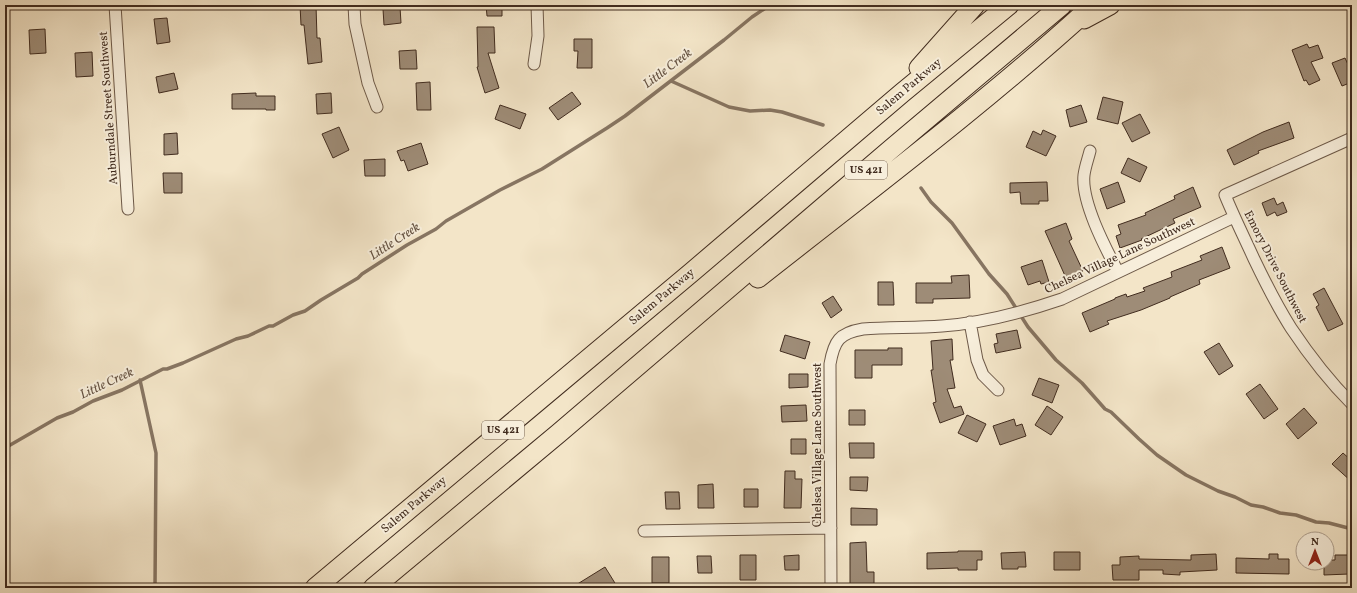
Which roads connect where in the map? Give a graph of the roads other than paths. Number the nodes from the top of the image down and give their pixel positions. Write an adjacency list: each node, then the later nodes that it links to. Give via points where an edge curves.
1 (115, 5): 15 (street, Auburndale Street Southwest)
2 (354, 5): 12 (street, via 368,83)
3 (537, 5): 10 (street, via 538,36)
4 (975, 5): 11 (highway, via 926,60)
5 (1009, 5): 11 (highway, Salem Parkway / US 421)
6 (1062, 5): 19 (highway, US 421)
7 (1093, 5): 9 (highway)
8 (1110, 5): 9 (highway)
9 (1066, 30): 19 (highway, via 875,188 707,319)
10 (534, 64)
11 (902, 93): 24 (highway, Salem Parkway / US 421)
12 (378, 107)
13 (1352, 138): 16 (street, Emory Drive Southwest, via 1226,195)
14 (1090, 151): 17 (street, via 1084,176 1088,206)
15 (128, 209)
16 (1234, 217): 17 (street, Chelsea Village Lane Southwest); 21 (street, Emory Drive Southwest, via 1291,328 1316,363)
17 (1118, 272): 18 (street, Chelsea Village Lane Southwest, via 1035,309)
18 (970, 322): 20 (street, via 977,360 983,375); 22 (street, Chelsea Village Lane Southwest, via 944,326 851,331 841,337 832,348)
19 (671, 338): 25 (highway, US 421)
20 (998, 390)
21 (1352, 404)
22 (831, 528): 23 (street); 26 (street, Chelsea Village Lane Southwest)
23 (644, 530)
24 (315, 588)
25 (373, 588)
26 (831, 588)

